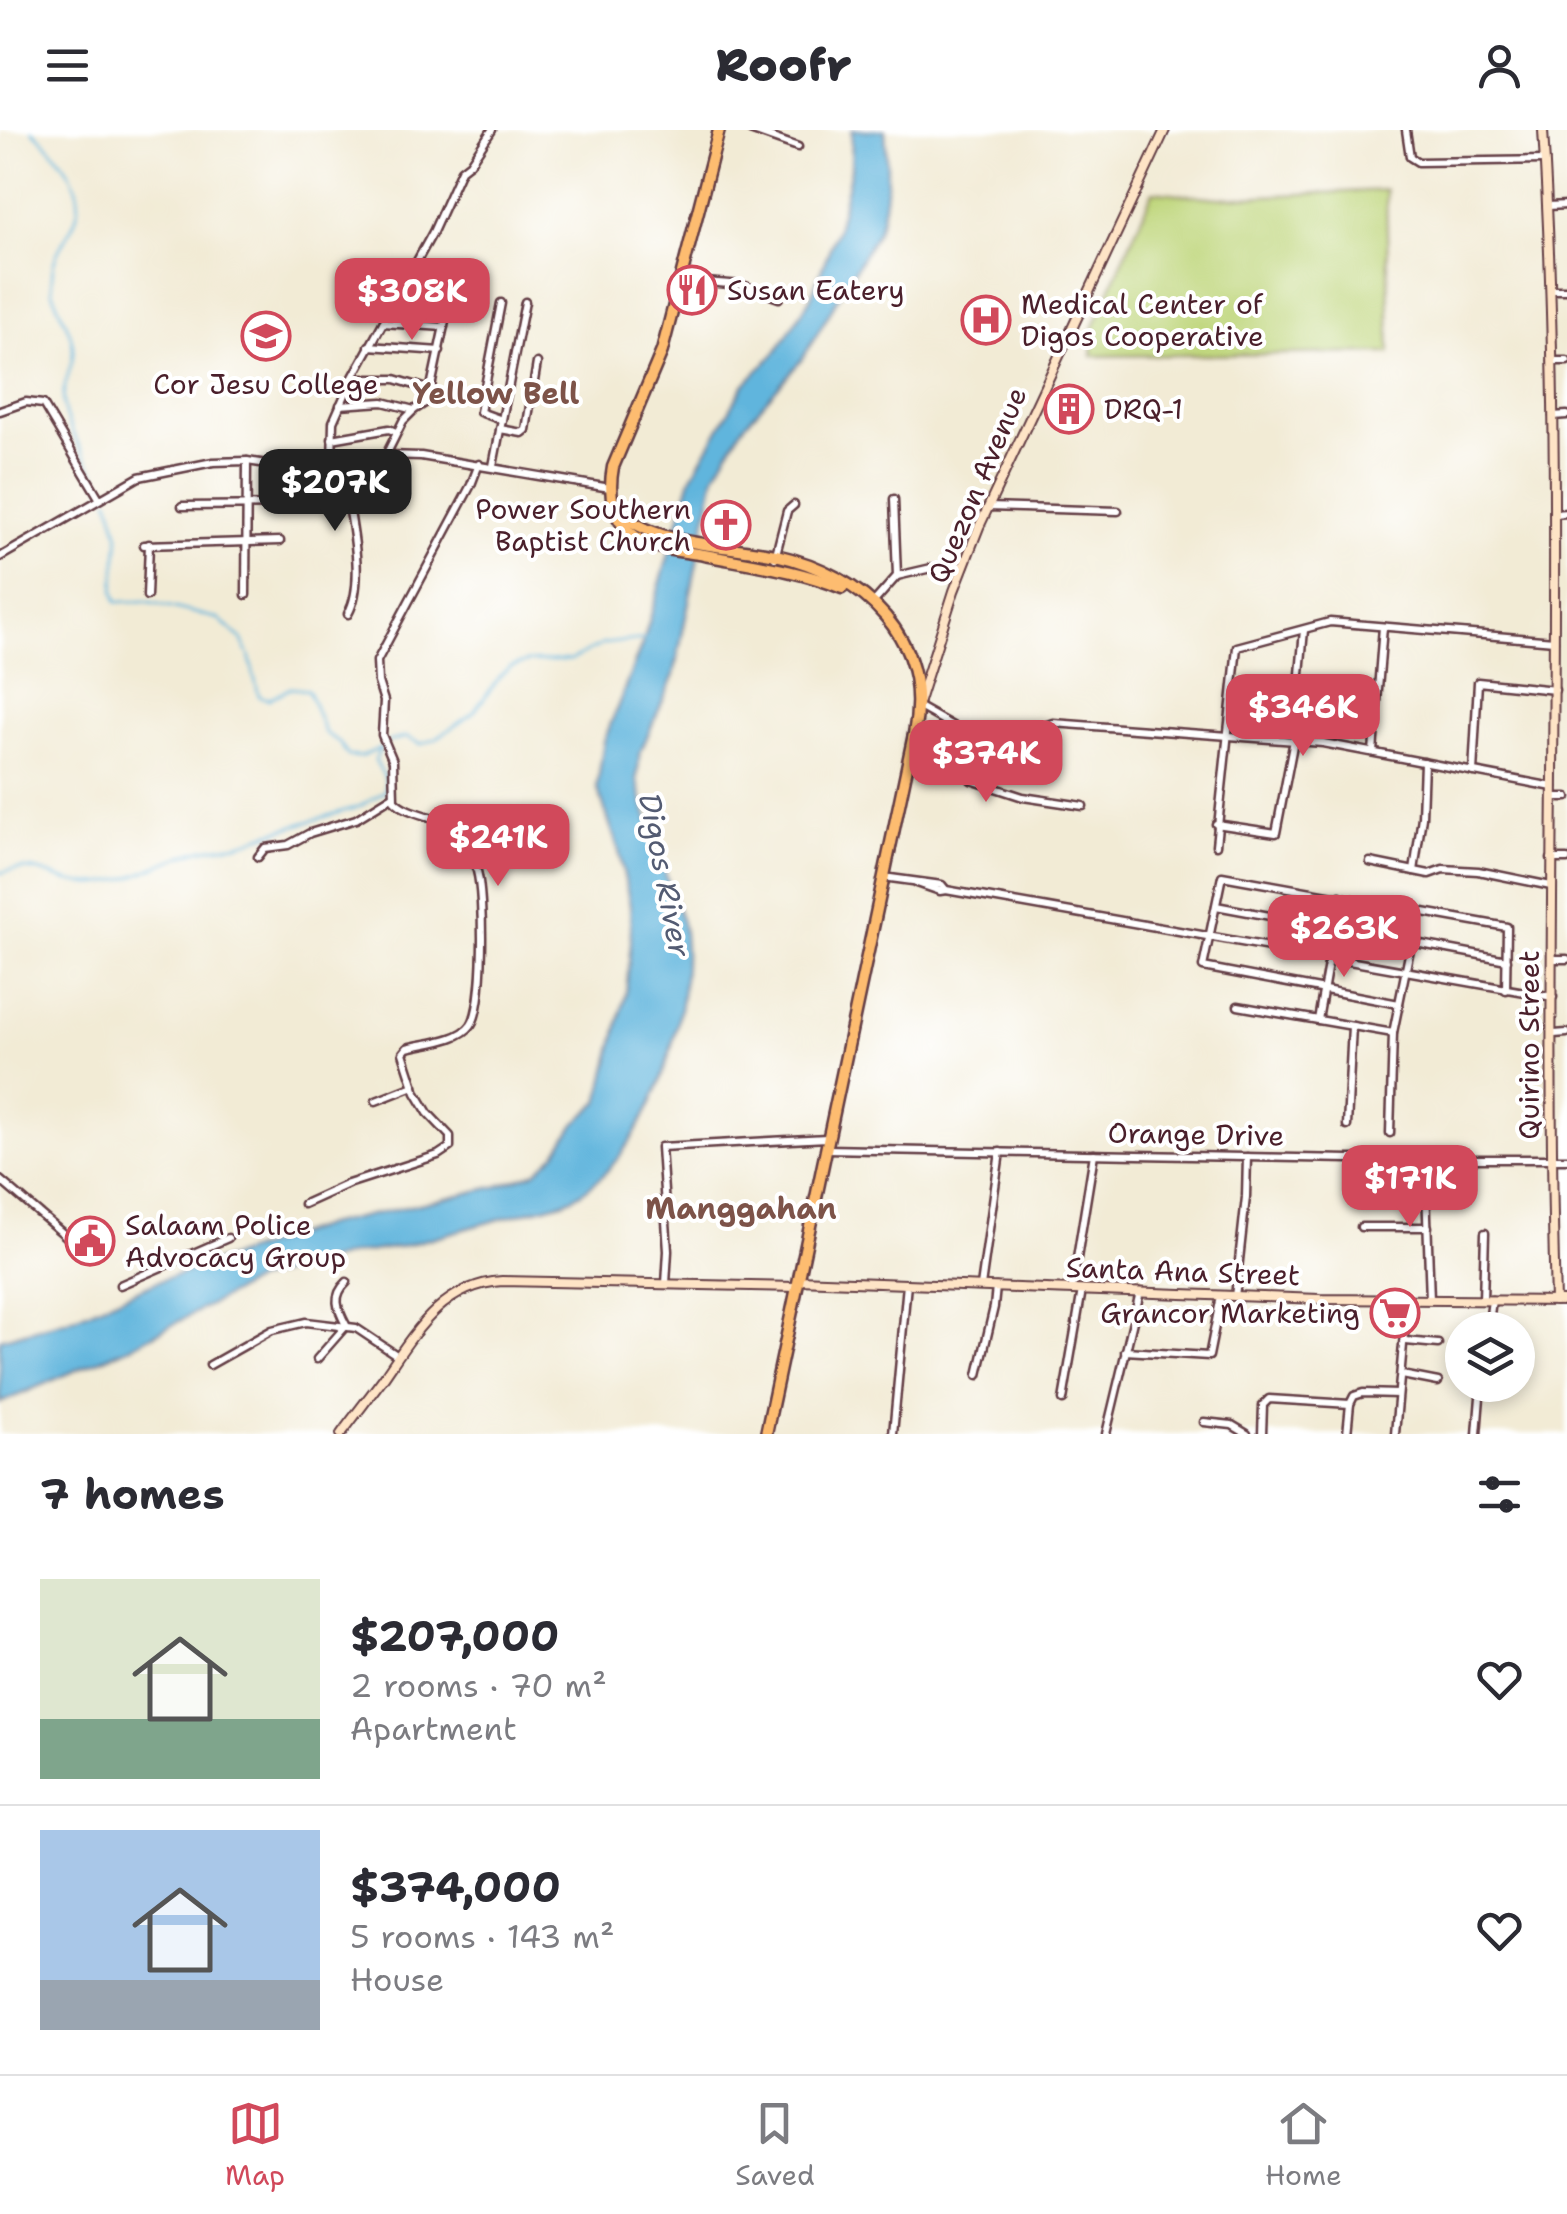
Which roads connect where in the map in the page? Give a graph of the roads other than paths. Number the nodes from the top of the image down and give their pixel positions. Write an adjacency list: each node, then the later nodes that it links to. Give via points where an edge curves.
1 (492, 130): 16 (street, via 461,170)
2 (720, 130): 11 (highway)
3 (750, 130): 7 (street)
4 (1166, 130): 52 (street, Quezon Avenue)
5 (1406, 130): 8 (street, via 1410,157 1418,162)
6 (1543, 130): 8 (street, Quirino Street)
7 (798, 147)
8 (1545, 160): 9 (street, Quirino Street)
9 (1548, 206): 10 (street); 12 (street, Quirino Street)
10 (1567, 206)
11 (682, 280): 15 (street, via 742,285); 45 (highway)
12 (1551, 290): 13 (street); 24 (street, Quirino Street)
13 (1567, 290)
14 (450, 294): 19 (street)
15 (779, 298)
16 (395, 301): 19 (street); 20 (street)
17 (501, 302): 34 (street, via 480,412)
18 (524, 302): 34 (street)
19 (449, 304): 21 (street)
20 (382, 323): 21 (street); 22 (street)
21 (444, 327): 23 (street)
22 (369, 346): 23 (street); 27 (street)
23 (440, 351): 28 (street)
24 (1552, 361): 25 (street); 32 (street, Quirino Street)
25 (1567, 361)
26 (537, 363): 34 (street, via 526,430)
27 (352, 379): 28 (street, via 395,379); 29 (street)
28 (431, 390): 30 (street)
29 (340, 405): 30 (street, via 383,402); 36 (street)
30 (414, 410): 35 (street)
31 (0, 411): 46 (street, via 43,404)
32 (1553, 416): 33 (street); 44 (street, Quirino Street)
33 (1567, 416)
34 (501, 425): 42 (street)
35 (396, 432): 36 (street); 37 (street)
36 (332, 439): 40 (street)
37 (386, 455): 39 (street); 41 (street)
38 (247, 461): 40 (street, via 294,469); 46 (street, via 147,474); 51 (street)
39 (342, 462): 40 (street); 70 (street, via 356,581)
40 (332, 464)
41 (478, 464): 42 (street); 88 (street, via 377,661)
42 (492, 466): 45 (street)
43 (1567, 466): 44 (street)
44 (1554, 467): 54 (street, Quirino Street)
45 (610, 488): 58 (highway, via 632,535 648,544)
46 (99, 498): 60 (street)
47 (894, 499): 63 (street)
48 (794, 504): 59 (street)
49 (311, 505): 51 (street)
50 (182, 506): 51 (street)
51 (247, 506): 56 (street)
52 (988, 507): 53 (street); 61 (street, Quezon Avenue)
53 (1118, 510)
54 (1554, 514): 55 (street); 69 (street, Quirino Street)
55 (1567, 514)
56 (247, 542): 57 (street); 64 (street, via 146,544); 65 (street)
57 (280, 542)
58 (710, 550): 59 (highway); 62 (highway)
59 (776, 555): 62 (street); 66 (highway, via 824,572)
60 (0, 557)
61 (964, 566): 63 (street); 76 (street, Quezon Avenue)
62 (772, 568): 66 (highway)
63 (897, 576): 67 (street)
64 (147, 596)
65 (246, 596)
66 (861, 596): 67 (highway)
67 (872, 604): 75 (highway, via 896,628)
68 (1567, 604): 69 (street)
69 (1555, 605): 73 (street, Quirino Street)
70 (348, 614)
71 (1383, 627): 72 (street, via 1330,622); 73 (street); 84 (street)
72 (1304, 630): 81 (street, via 1237,647); 83 (street)
73 (1556, 645): 74 (street); 77 (street, Quirino Street)
74 (1567, 650)
75 (912, 660): 76 (highway); 78 (highway)
76 (931, 664): 78 (street, Quezon Avenue)
77 (1555, 690): 79 (street, Quirino Street); 86 (street, via 1478,682)
78 (919, 704): 82 (street); 99 (highway)
79 (1555, 724): 80 (street); 87 (street, Quirino Street)
80 (1567, 724)
81 (1228, 735): 82 (street, via 1048,724 1039,728 1028,759 984,728); 83 (street); 92 (street)
82 (972, 738): 91 (street, via 965,766 971,780)
83 (1294, 740): 84 (street); 92 (street, via 1276,833)
84 (1373, 752): 85 (street)
85 (1424, 762): 86 (street); 98 (street)
86 (1473, 772): 87 (street)
87 (1553, 786): 89 (street, Quirino Street)
88 (394, 796): 94 (street, via 356,818 265,848); 122 (street, via 400,806 459,832 479,882 482,974 474,1022 458,1035 404,1050)
89 (1553, 797): 90 (street); 95 (street, Quirino Street)
90 (1567, 797)
91 (1083, 806)
92 (1216, 824): 93 (street)
93 (1216, 845)
94 (258, 857)
95 (1551, 859): 96 (street); 100 (street, Quirino Street)
96 (1567, 859)
97 (1370, 862): 98 (street)
98 (1414, 871): 100 (street, via 1478,871)
99 (884, 877): 105 (street); 126 (highway)
100 (1551, 886): 108 (street, Quirino Street)
101 (1340, 896): 102 (street, via 1222,876); 103 (street); 104 (street)
102 (1216, 906): 104 (street); 105 (street)
103 (1418, 910): 106 (street); 110 (street, via 1508,927)
104 (1335, 927): 106 (street); 107 (street)
105 (1210, 936): 107 (street); 112 (street, via 1203,967)
106 (1412, 942): 110 (street); 111 (street)
107 (1329, 958): 111 (street); 112 (street)
108 (1552, 959): 109 (street); 114 (street, Quirino Street)
109 (1567, 959)
110 (1507, 960): 113 (street)
111 (1405, 972): 113 (street); 115 (street)
112 (1324, 990): 115 (street); 117 (street)
113 (1506, 990): 114 (street)
114 (1553, 997): 120 (street, Quirino Street)
115 (1399, 1004): 119 (street)
116 (1238, 1006): 117 (street)
117 (1318, 1020): 118 (street)
118 (1352, 1026): 119 (street); 124 (street)
119 (1393, 1033): 125 (street)
120 (1554, 1034): 121 (street); 132 (street, Quirino Street)
121 (1567, 1034)
122 (414, 1086): 123 (street); 134 (street, via 450,1136 447,1151)
123 (376, 1101)
124 (1347, 1126)
125 (1390, 1132)
126 (826, 1144): 127 (street, Orange Drive); 143 (highway); 144 (street, Orange Drive, via 661,1147)
127 (1000, 1152): 128 (street, Orange Drive); 147 (street)
128 (1094, 1154): 129 (street, Orange Drive); 149 (street)
129 (1247, 1157): 130 (street, Orange Drive); 152 (street)
130 (1425, 1160): 132 (street, Orange Drive); 137 (street)
131 (1567, 1160): 132 (street, Orange Drive)
132 (1552, 1161): 138 (street, Quirino Street)
133 (0, 1180): 141 (street)
134 (304, 1204)
135 (1567, 1226): 138 (street)
136 (1361, 1227): 137 (street)
137 (1428, 1227): 154 (street)
138 (1552, 1227): 156 (street, Quirino Street)
139 (1485, 1233): 155 (street)
140 (228, 1238): 146 (street)
141 (80, 1248)
142 (347, 1282): 159 (street, via 336,1301)
143 (797, 1283): 144 (street, Santa Ana Street); 145 (street, Santa Ana Street); 175 (highway)
144 (666, 1284): 163 (street, Santa Ana Street, via 489,1282 432,1309)
145 (908, 1284): 147 (street, Santa Ana Street); 176 (street)
146 (120, 1285)
147 (981, 1286): 148 (street, Santa Ana Street)
148 (996, 1287): 149 (street, Santa Ana Street); 166 (street)
149 (1077, 1289): 150 (street, Santa Ana Street); 170 (street)
150 (1140, 1292): 151 (street, Santa Ana Street); 162 (street)
151 (1221, 1296): 152 (street, Santa Ana Street); 162 (street, via 1209,1356)
152 (1235, 1296): 153 (street, Santa Ana Street)
153 (1408, 1300): 154 (street, Santa Ana Street); 160 (street)
154 (1430, 1300): 155 (street, Santa Ana Street)
155 (1488, 1300): 156 (street, Santa Ana Street); 158 (street)
156 (1555, 1300): 157 (street, Santa Ana Street)
157 (1567, 1301)
158 (1488, 1312)
159 (346, 1326): 163 (street); 164 (street); 165 (street, via 306,1322 272,1330)
160 (1406, 1341): 161 (street); 167 (street)
161 (1438, 1344)
162 (1126, 1350): 177 (street)
163 (398, 1356): 174 (street, Santa Ana Street)
164 (317, 1359)
165 (210, 1364)
166 (978, 1374)
167 (1402, 1375): 168 (street); 169 (street)
168 (1438, 1382)
169 (1398, 1394): 172 (street, via 1362,1393); 181 (street)
170 (1063, 1400)
171 (1480, 1402): 182 (street)
172 (1350, 1404): 179 (street, via 1270,1399 1263,1405); 180 (street)
173 (1204, 1422): 178 (street)
174 (341, 1434)
175 (766, 1434)
176 (893, 1434)
177 (1106, 1434)
178 (1246, 1434)
179 (1262, 1434)
180 (1347, 1434)
181 (1395, 1434)
182 (1477, 1434)

